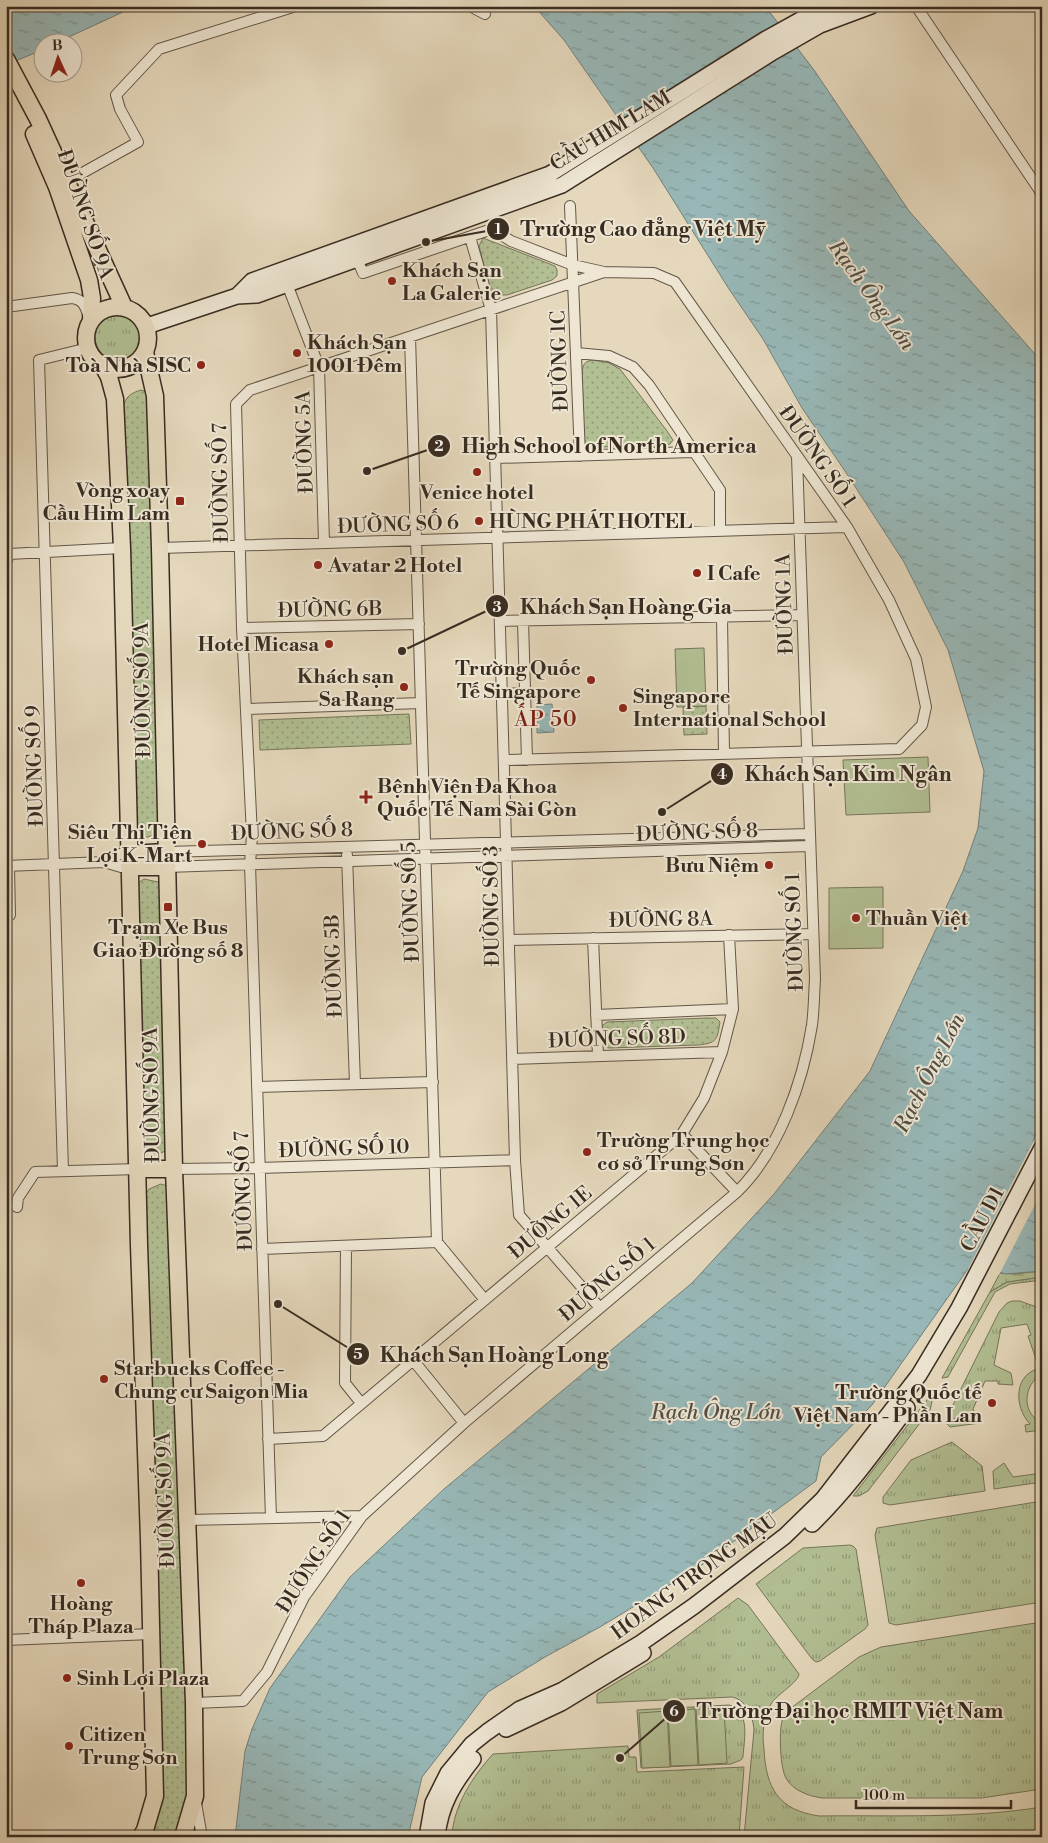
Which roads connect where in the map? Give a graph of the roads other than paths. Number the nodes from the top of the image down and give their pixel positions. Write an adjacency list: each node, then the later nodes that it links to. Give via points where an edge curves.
1 (296, 6): 10 (street, via 158,49 116,94 120,109 138,142)
2 (470, 6): 6 (street)
3 (832, 6): 14 (main road, CẦU HIM LAM, via 812,13 766,39 550,174)
4 (870, 6): 14 (main road, CẦU HIM LAM, via 804,34 562,185)
5 (916, 6): 11 (street)
6 (485, 14)
7 (6, 59): 9 (main road)
8 (6, 81): 9 (main road)
9 (34, 121): 10 (main road, ĐƯỜNG SỐ 9A); 23 (main road, ĐƯỜNG SỐ 9A, via 89,280 92,298)
10 (68, 181): 21 (main road, ĐƯỜNG SỐ 9A)
11 (1042, 194)
12 (570, 206): 15 (street, ĐƯỜNG 1C)
13 (470, 237): 14 (street, via 362,273); 15 (street, ĐƯỜNG SỐ 1, via 492,229 511,241); 22 (street, ĐƯỜNG SỐ 3)
14 (353, 252): 18 (main road); 19 (main road, via 252,281)
15 (572, 265): 16 (street, ĐƯỜNG SỐ 1); 17 (street, ĐƯỜNG 1C)
16 (604, 272): 17 (street, ĐƯỜNG SỐ 7); 33 (street, ĐƯỜNG SỐ 1, via 654,273 675,282)
17 (573, 282): 22 (street, ĐƯỜNG SỐ 7); 28 (street, ĐƯỜNG 1C)
18 (287, 284): 19 (main road, via 257,295); 30 (street, ĐƯỜNG 5A)
19 (237, 296): 24 (main road)
20 (6, 307): 23 (street, via 72,298 84,305)
21 (124, 307): 23 (main road, via 105,309); 24 (main road, via 133,310)
22 (492, 310): 25 (street, ĐƯỜNG SỐ 7); 34 (street, ĐƯỜNG SỐ 3)
23 (90, 321): 26 (main road, via 86,339)
24 (147, 326): 27 (main road)
25 (410, 337): 30 (street, ĐƯỜNG SỐ 7); 39 (street, ĐƯỜNG SỐ 5)
26 (88, 348): 29 (main road); 44 (street, ĐƯỜNG SỐ 9, via 39,360)
27 (146, 352): 29 (main road, via 132,365 122,368); 43 (main road, ĐƯỜNG SỐ 9A, via 155,396)
28 (576, 353): 31 (street, via 609,356 633,367 649,385); 32 (street, ĐƯỜNG 1C)
29 (103, 366): 42 (main road, ĐƯỜNG SỐ 9A, via 115,399)
30 (319, 367): 40 (street, ĐƯỜNG 5A); 41 (street, ĐƯỜNG SỐ 7, via 250,390 236,404)
31 (693, 452): 32 (street); 37 (street, via 720,490)
32 (580, 456): 34 (street)
33 (797, 456): 35 (street, ĐƯỜNG SỐ 1); 36 (street, ĐƯỜNG 1A)
34 (496, 458): 38 (street, ĐƯỜNG SỐ 3)
35 (847, 527): 36 (street, ĐƯỜNG SỐ 6); 56 (street, ĐƯỜNG SỐ 1, via 889,600 916,659 926,707 922,725 899,749)
36 (800, 529): 37 (street, ĐƯỜNG SỐ 6); 46 (street, ĐƯỜNG 1A)
37 (720, 531): 38 (street, ĐƯỜNG SỐ 6)
38 (498, 538): 39 (street, ĐƯỜNG SỐ 6); 48 (street, ĐƯỜNG SỐ 3)
39 (416, 541): 40 (street, ĐƯỜNG SỐ 6); 50 (street, ĐƯỜNG SỐ 5)
40 (324, 543): 41 (street, ĐƯỜNG SỐ 6)
41 (239, 545): 43 (street, ĐƯỜNG SỐ 6); 51 (street, ĐƯỜNG SỐ 7)
42 (122, 548): 44 (street); 68 (main road, ĐƯỜNG SỐ 9A)
43 (160, 548): 69 (main road, ĐƯỜNG SỐ 9A)
44 (44, 552): 45 (street, via 9,554); 71 (street, ĐƯỜNG SỐ 9)
45 (6, 563)
46 (802, 615): 47 (street); 56 (street, ĐƯỜNG 1A)
47 (722, 617): 49 (street); 57 (street)
48 (500, 621): 49 (street); 53 (street, ĐƯỜNG SỐ 3)
49 (523, 621): 52 (street)
50 (419, 624): 51 (street, ĐƯỜNG 6B); 54 (street, ĐƯỜNG SỐ 5)
51 (242, 628): 55 (street, ĐƯỜNG SỐ 7)
52 (525, 693): 53 (street); 59 (street)
53 (503, 694): 58 (street, ĐƯỜNG SỐ 3)
54 (421, 703): 55 (street); 62 (street, ĐƯỜNG SỐ 5)
55 (246, 709): 65 (street, ĐƯỜNG SỐ 7)
56 (806, 752): 57 (street, ĐƯỜNG SỐ 1); 60 (street)
57 (724, 754): 59 (street, ĐƯỜNG SỐ 1)
58 (504, 760): 59 (street, ĐƯỜNG SỐ 1); 61 (street, ĐƯỜNG SỐ 3)
59 (527, 760)
60 (809, 834): 61 (street, ĐƯỜNG SỐ 8); 63 (street, ĐƯỜNG SỐ 1)
61 (507, 843): 62 (street, ĐƯỜNG SỐ 8); 66 (street, ĐƯỜNG SỐ 3)
62 (426, 845): 64 (street, ĐƯỜNG SỐ 8); 67 (street, ĐƯỜNG SỐ 5)
63 (809, 846): 66 (street, ĐƯỜNG SỐ 8); 75 (street, ĐƯỜNG SỐ 1)
64 (347, 847): 65 (street, ĐƯỜNG SỐ 8); 70 (street, ĐƯỜNG 5B)
65 (250, 850): 69 (street, ĐƯỜNG SỐ 8); 72 (street, ĐƯỜNG SỐ 7)
66 (507, 855): 67 (street, ĐƯỜNG SỐ 8); 78 (street, ĐƯỜNG SỐ 3)
67 (426, 858): 70 (street, ĐƯỜNG SỐ 8); 84 (street, ĐƯỜNG SỐ 5)
68 (128, 860): 69 (main road); 71 (street, via 120,854 104,862); 92 (main road, ĐƯỜNG SỐ 9A)
69 (166, 860): 72 (street, ĐƯỜNG SỐ 8); 93 (main road, ĐƯỜNG SỐ 9A)
70 (347, 860): 72 (street, ĐƯỜNG SỐ 8); 85 (street, ĐƯỜNG 5B)
71 (54, 864): 73 (street); 95 (street, ĐƯỜNG SỐ 9)
72 (250, 864): 86 (street, ĐƯỜNG SỐ 7)
73 (7, 866): 74 (street)
74 (10, 915)
75 (813, 934): 76 (street, ĐƯỜNG 8A); 96 (street, ĐƯỜNG SỐ 1, via 815,979 812,1024 805,1060 780,1128 765,1157)
76 (729, 935): 77 (street, ĐƯỜNG 8A); 79 (street, ĐƯỜNG 1E)
77 (593, 938): 78 (street, ĐƯỜNG 8A); 80 (street)
78 (509, 940): 83 (street, ĐƯỜNG SỐ 3)
79 (733, 1009): 80 (street); 81 (street, ĐƯỜNG 1E)
80 (596, 1015): 82 (street)
81 (722, 1052): 82 (street, ĐƯỜNG SỐ 8D); 87 (street, ĐƯỜNG 1E, via 704,1098)
82 (598, 1056): 83 (street, ĐƯỜNG SỐ 8D)
83 (512, 1059): 89 (street, ĐƯỜNG SỐ 3)
84 (432, 1082): 85 (street); 90 (street, ĐƯỜNG SỐ 5)
85 (355, 1084): 86 (street)
86 (257, 1087): 91 (street, ĐƯỜNG SỐ 7)
87 (682, 1134): 96 (street); 100 (street, ĐƯỜNG 1E)
88 (1042, 1149): 104 (main road, CẦU D1)
89 (515, 1160): 90 (street, ĐƯỜNG SỐ 10); 100 (street, ĐƯỜNG SỐ 3, via 519,1215)
90 (435, 1162): 91 (street, ĐƯỜNG SỐ 10); 98 (street, ĐƯỜNG SỐ 5)
91 (259, 1168): 93 (street, ĐƯỜNG SỐ 10); 101 (street, ĐƯỜNG SỐ 7)
92 (138, 1169): 93 (main road); 95 (street); 113 (main road, ĐƯỜNG SỐ 9A)
93 (174, 1169): 112 (main road, ĐƯỜNG SỐ 9A)
94 (1042, 1170): 104 (main road, CẦU D1)
95 (63, 1171): 97 (street, via 35,1172 18,1198)
96 (737, 1192): 103 (street, ĐƯỜNG SỐ 1)
97 (17, 1206)
98 (438, 1242): 99 (street); 102 (street)
99 (346, 1246): 101 (street); 106 (street, via 345,1383)
100 (547, 1247): 102 (street, ĐƯỜNG 1E); 103 (street, ĐƯỜNG SỐ 3)
101 (262, 1249): 108 (street, ĐƯỜNG SỐ 7)
102 (485, 1300): 105 (street, ĐƯỜNG 1E)
103 (600, 1308): 107 (street, ĐƯỜNG SỐ 1)
104 (963, 1311): 109 (main road, HOÀNG TRỌNG MẬU, via 928,1379 871,1457)
105 (413, 1360): 106 (street, ĐƯỜNG 1E); 107 (street)
106 (362, 1403): 108 (street, ĐƯỜNG 1E, via 323,1436)
107 (464, 1423): 110 (street, ĐƯỜNG SỐ 1)
108 (268, 1439): 111 (street, ĐƯỜNG SỐ 7)
109 (827, 1503): 120 (main road, HOÀNG TRỌNG MẬU, via 649,1638 563,1690 520,1710 472,1744 448,1773 433,1803); 121 (main road, HOÀNG TRỌNG MẬU, via 792,1543 649,1650 560,1703 493,1737 455,1782 443,1809)
110 (362, 1516): 111 (street); 115 (street, ĐƯỜNG SỐ 1, via 304,1597 267,1672 243,1701)
111 (271, 1518): 112 (street)
112 (187, 1520): 115 (main road, ĐƯỜNG SỐ 9A)
113 (151, 1634): 114 (street); 117 (main road, ĐƯỜNG SỐ 9A, via 155,1796)
114 (6, 1640)
115 (194, 1703): 116 (main road, ĐƯỜNG SỐ 9A)
116 (195, 1796): 118 (main road, ĐƯỜNG SỐ 9A); 119 (street)
117 (141, 1837)
118 (183, 1837)
119 (202, 1837)
120 (427, 1837)
121 (437, 1837)

